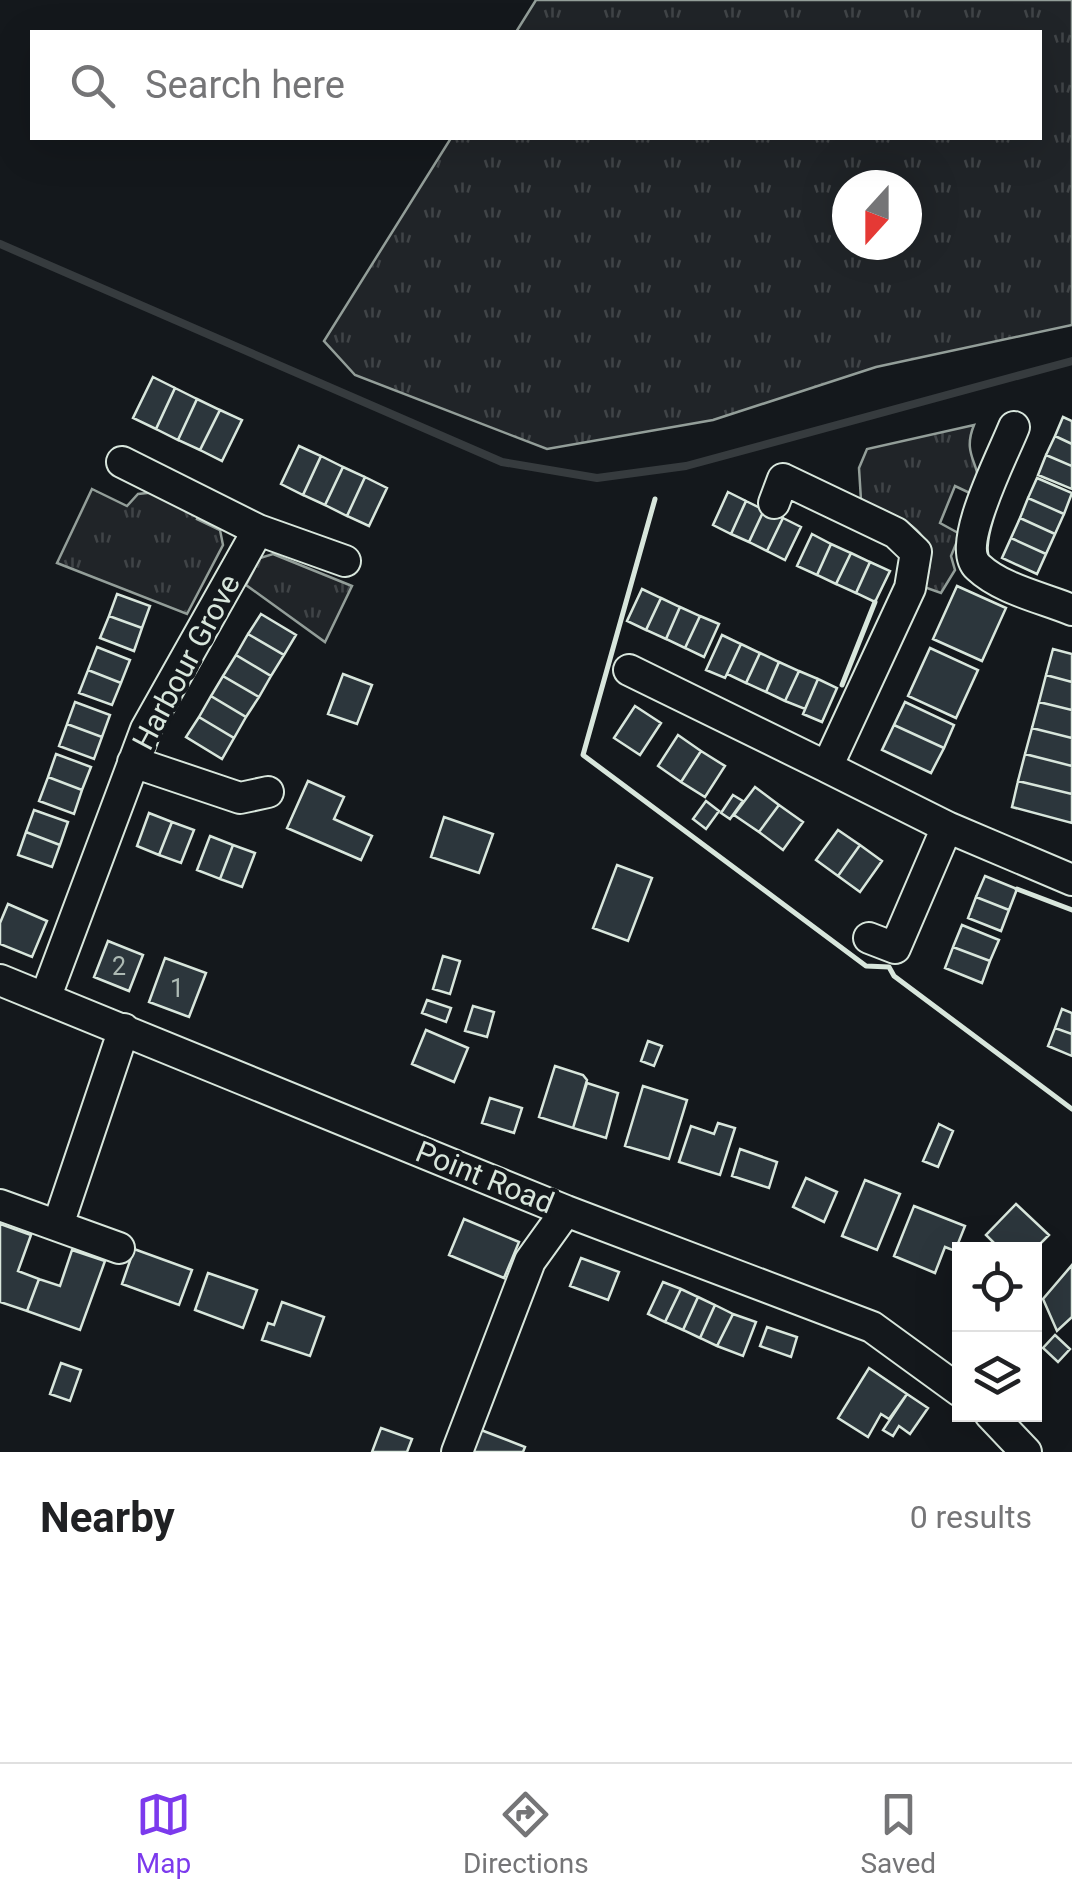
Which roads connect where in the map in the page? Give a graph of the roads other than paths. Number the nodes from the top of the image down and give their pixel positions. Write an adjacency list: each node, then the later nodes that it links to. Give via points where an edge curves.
1 (1014, 428): 6 (street, via 970,552 987,574)
2 (122, 462): 4 (street)
3 (774, 503): 9 (street, via 783,479 896,533 918,562)
4 (258, 530): 5 (street); 8 (street, Harbour Grove)
5 (345, 561)
6 (1072, 610)
7 (629, 670): 9 (street)
8 (133, 762): 10 (street, via 240,798); 15 (street, Harbour Grove)
9 (827, 766): 11 (street)
10 (268, 792)
11 (947, 826): 12 (street); 13 (street, via 895,948)
12 (1072, 880)
13 (869, 938)
14 (0, 980): 15 (street, Point Road)
15 (46, 996): 16 (street, Point Road)
16 (124, 1029): 18 (street, Point Road); 19 (street)
17 (0, 1205): 19 (street)
18 (566, 1210): 21 (street, Point Road, via 872,1327); 23 (street, via 530,1261)
19 (58, 1225): 20 (street)
20 (119, 1248)
21 (952, 1385)
22 (998, 1422): 24 (street)
23 (457, 1452)
24 (1026, 1452)

